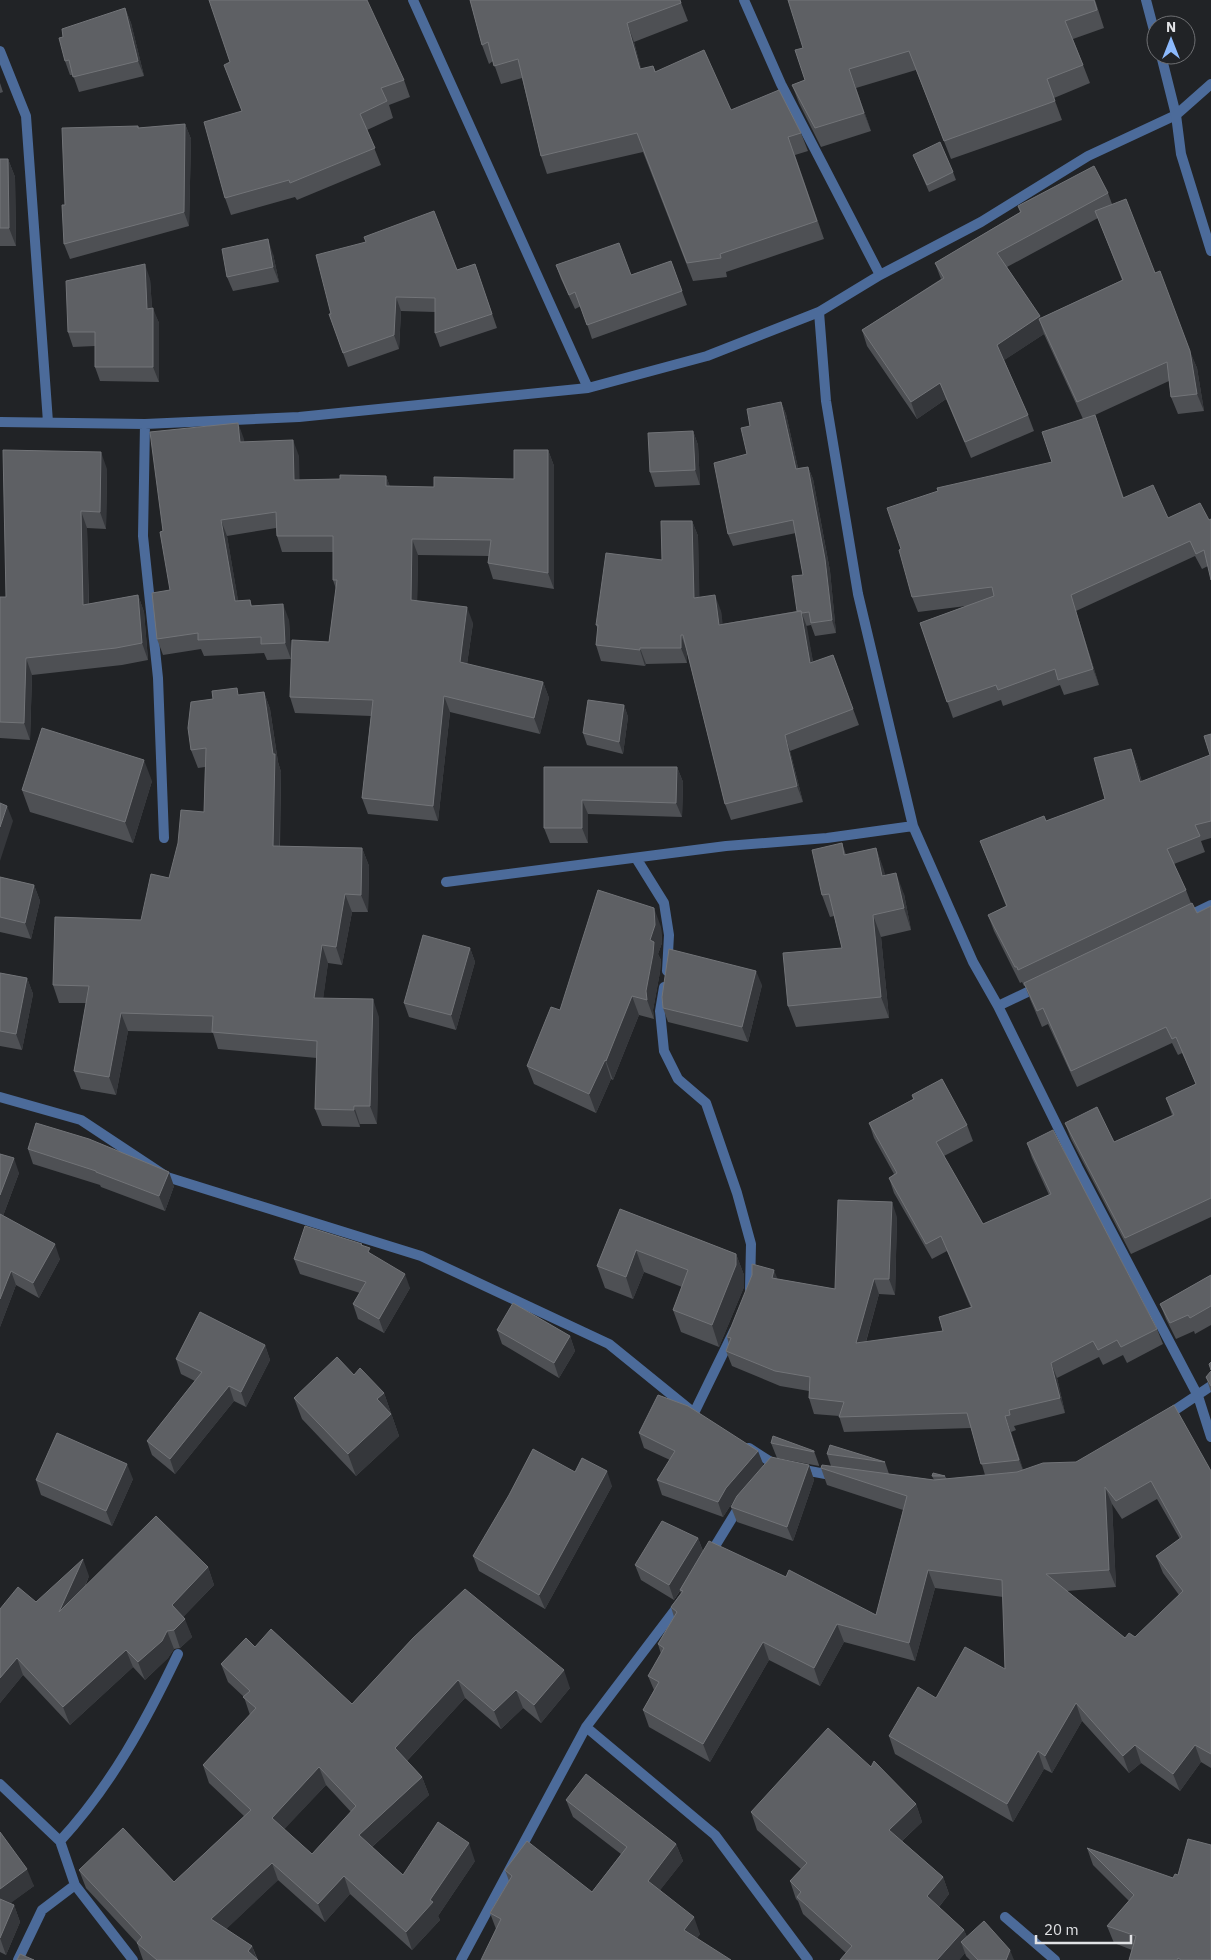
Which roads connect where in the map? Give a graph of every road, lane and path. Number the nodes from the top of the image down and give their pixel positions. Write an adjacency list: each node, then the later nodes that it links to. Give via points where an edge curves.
1 (413, 0): 12 (street)
2 (744, 0): 10 (street, via 781,84)
3 (1146, 0): 4 (street)
4 (1150, 15)
5 (0, 51): 14 (street, via 26,116)
6 (1163, 65): 8 (street)
7 (1211, 84): 8 (street)
8 (1176, 115): 9 (street, via 1181,154); 10 (street, via 1088,156 981,222)
9 (1211, 251)
10 (880, 275): 11 (street)
11 (819, 312): 12 (street, via 707,356); 16 (street, via 826,401 858,594)
12 (588, 388): 15 (street, via 299,418)
13 (0, 422): 14 (street)
14 (48, 422): 15 (street)
15 (145, 424): 17 (street, via 143,536 158,678)
16 (913, 826): 18 (street); 23 (street, via 973,962)
17 (164, 838)
18 (636, 858): 19 (street); 25 (street, via 664,903 669,935 660,1011 664,1051 678,1079 706,1103 737,1193 751,1244 751,1288)
19 (446, 882)
20 (1211, 905): 21 (street)
21 (1176, 922)
22 (1051, 981): 23 (street)
23 (998, 1006): 28 (street, via 1078,1168)
24 (0, 1097): 26 (street, via 81,1120 167,1177 421,1256 609,1344 698,1416)
25 (747, 1297)
26 (737, 1323)
27 (1211, 1386): 28 (street)
28 (1198, 1396): 29 (street); 30 (street)
29 (1158, 1420)
30 (1211, 1437)
31 (742, 1444): 32 (street, via 771,1467)
32 (845, 1477)
33 (750, 1492): 34 (street, via 737,1507)
34 (705, 1563)
35 (687, 1595): 37 (street)
36 (178, 1654): 39 (street, via 120,1764 83,1816)
37 (586, 1727): 44 (street); 45 (street, via 715,1835)
38 (0, 1784): 39 (street)
39 (60, 1841): 40 (street)
40 (75, 1885): 42 (street, via 42,1910); 43 (street)
41 (1005, 1917): 46 (street)
42 (18, 1960)
43 (133, 1960)
44 (461, 1960)
45 (808, 1960)
46 (1054, 1960)

